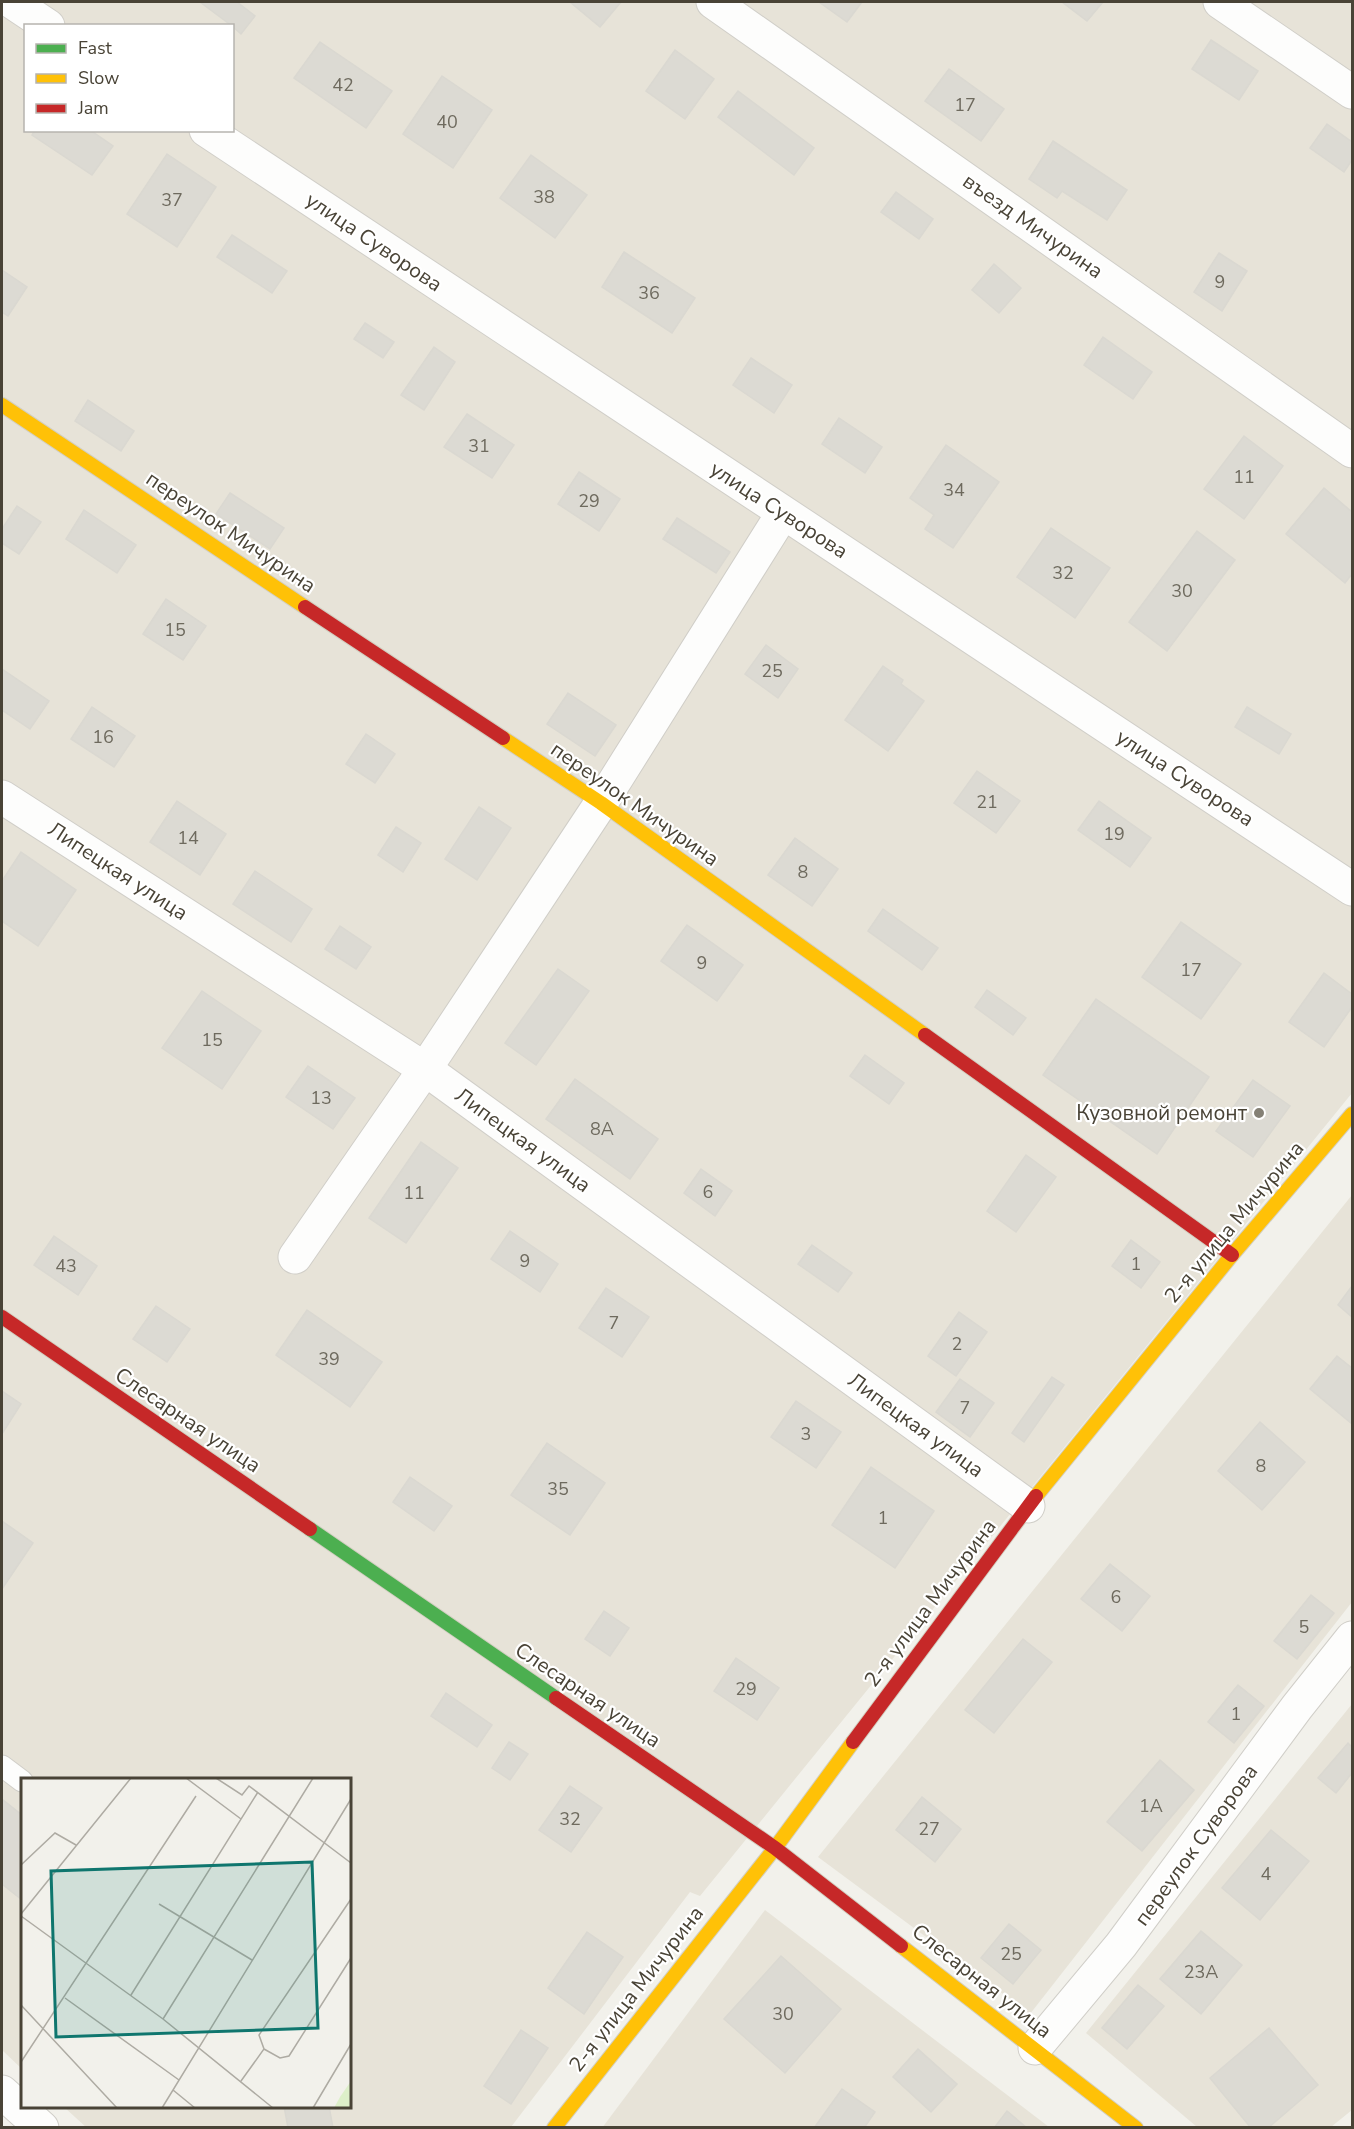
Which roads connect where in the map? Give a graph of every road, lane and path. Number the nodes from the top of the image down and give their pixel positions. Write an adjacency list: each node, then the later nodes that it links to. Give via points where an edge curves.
1 (12, 2): 4 (street)
2 (713, 2): 8 (street, въезд Мичурина)
3 (1220, 2): 5 (street)
4 (45, 24)
5 (1353, 92)
6 (209, 132): 9 (street, улица Суворова)
7 (2, 405): 11 (street, переулок Мичурина)
8 (1353, 451)
9 (783, 513): 11 (street); 12 (street, улица Суворова)
10 (2, 796): 13 (street, Липецкая улица)
11 (602, 804): 13 (street); 15 (street, переулок Мичурина)
12 (1353, 889)
13 (425, 1069): 16 (street); 18 (street, Липецкая улица)
14 (1353, 1114): 15 (street, 2-я улица Мичурина)
15 (1232, 1255): 18 (street, 2-я улица Мичурина)
16 (295, 1257)
17 (2, 1317): 22 (street, Слесарная улица)
18 (1028, 1506): 22 (street, 2-я улица Мичурина)
19 (1353, 1638): 23 (street, переулок Суворова, via 1297,1707 1121,1945)
20 (2, 1766): 21 (lane)
21 (21, 1780)
22 (775, 1848): 23 (street, Слесарная улица); 26 (street, 2-я улица Мичурина)
23 (1035, 2048): 27 (street, Слесарная улица)
24 (2, 2092): 25 (street)
25 (42, 2127)
26 (554, 2127)
27 (1136, 2127)

